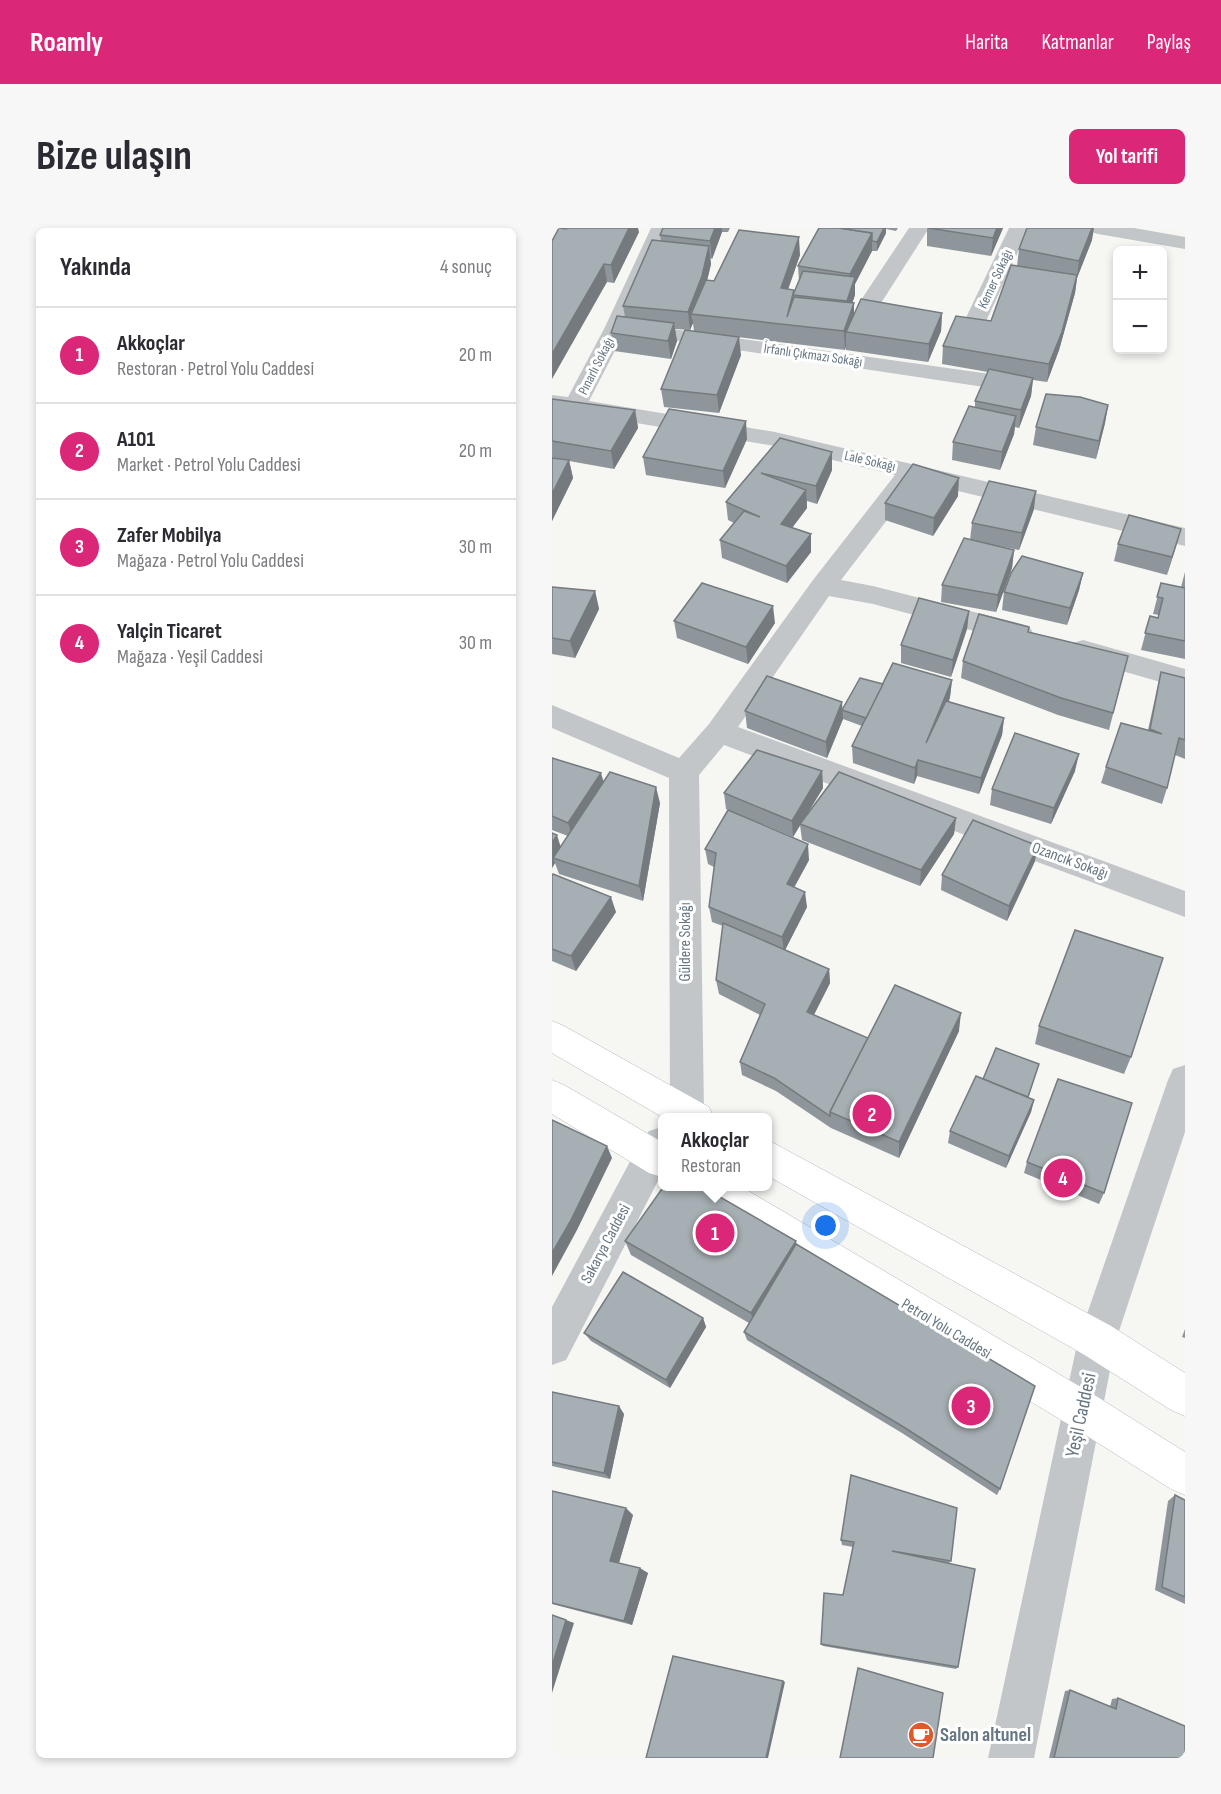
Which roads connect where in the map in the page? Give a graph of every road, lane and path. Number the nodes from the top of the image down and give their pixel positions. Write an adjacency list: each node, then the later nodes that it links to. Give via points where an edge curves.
1 (661, 228): 7 (street, Pınarlı Sokağı)
2 (919, 228): 6 (street)
3 (1019, 228): 8 (street, Kemer Sokağı)
4 (1098, 228): 5 (street)
5 (1185, 243)
6 (868, 306)
7 (616, 327): 9 (street, İrfanlı Çıkmazı Sokağı); 10 (street, Pınarlı Sokağı)
8 (970, 330)
9 (1011, 384)
10 (564, 404): 11 (street, Lale Sokağı, via 775,439)
11 (912, 470): 12 (street, Lale Sokağı); 13 (street)
12 (1185, 537)
13 (822, 586): 14 (street, via 873,595); 16 (street)
14 (1185, 679)
15 (552, 716): 17 (street)
16 (719, 732): 17 (street); 18 (street, Ozancık Sokağı)
17 (684, 772): 23 (street, Güldere Sokağı)
18 (1185, 904)
19 (552, 1036): 22 (main road)
20 (1185, 1080): 28 (street, Yeşil Caddesi)
21 (552, 1096): 24 (main road)
22 (683, 1113)
23 (688, 1113)
24 (658, 1152)
25 (658, 1157): 29 (street, Sakarya Caddesi)
26 (772, 1159): 28 (main road)
27 (714, 1191): 31 (main road, Petrol Yolu Caddesi)
28 (1097, 1341): 30 (main road); 31 (street, Yeşil Caddesi)
29 (552, 1346)
30 (1185, 1396)
31 (1082, 1410): 32 (main road, Petrol Yolu Caddesi); 33 (street, Yeşil Caddesi)
32 (1185, 1475)
33 (1011, 1758)

